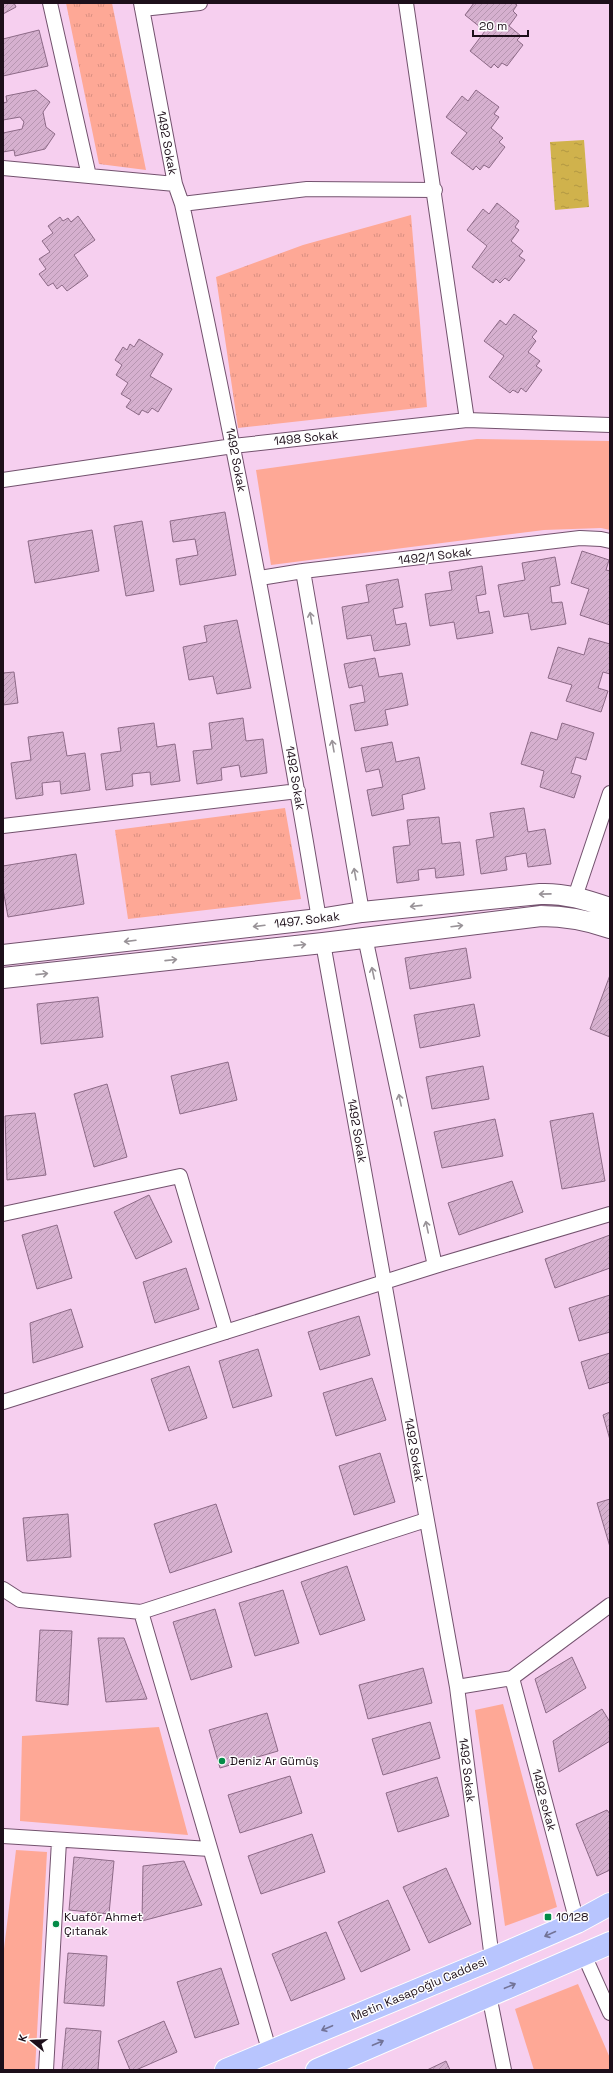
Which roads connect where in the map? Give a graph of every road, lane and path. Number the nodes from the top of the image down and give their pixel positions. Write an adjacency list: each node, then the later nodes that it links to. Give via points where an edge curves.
1 (50, 3): 6 (street)
2 (200, 3): 4 (street)
3 (406, 3): 8 (street)
4 (141, 6): 7 (street, 1492 Sokak)
5 (3, 168): 6 (street)
6 (89, 176): 7 (street)
7 (175, 184): 9 (street, 1492 Sokak)
8 (435, 190): 9 (street, via 307,189); 10 (street)
9 (182, 204): 12 (street, 1492 Sokak)
10 (467, 420): 11 (street, 1498 Sokak); 12 (street, 1498 Sokak)
11 (610, 425)
12 (233, 446): 13 (street, 1498 Sokak); 16 (street, 1492 Sokak)
13 (3, 480)
14 (610, 541): 15 (street, 1492/1 Sokak, via 580,538)
15 (303, 571): 16 (street, 1492/1 Sokak); 22 (street, one-way to 15)
16 (260, 578): 17 (street, 1492 Sokak)
17 (298, 791): 19 (street); 23 (street, 1492 Sokak)
18 (610, 793): 20 (street)
19 (3, 826)
20 (575, 897): 21 (street, 1497. Sokak); 22 (street, 1497. Sokak, one-way to 22, via 556,893 540,894)
21 (610, 908)
22 (362, 912): 23 (street, 1497. Sokak); 25 (street)
23 (319, 919): 26 (street); 27 (street, 1497. Sokak, one-way to 27)
24 (610, 928): 25 (street, 1497. Sokak, one-way to 24, via 541,916 588,920)
25 (365, 937): 26 (street, 1497. Sokak); 31 (street, one-way to 25)
26 (323, 943): 28 (street, 1497. Sokak, one-way to 26); 32 (street, 1492 Sokak)
27 (3, 956)
28 (3, 978)
29 (3, 1214): 33 (street, via 180,1176)
30 (610, 1214): 31 (street)
31 (435, 1266): 32 (street)
32 (385, 1282): 33 (street); 35 (street, 1492 Sokak)
33 (226, 1332): 34 (street)
34 (3, 1402)
35 (426, 1520): 39 (street); 41 (street, 1492 Sokak)
36 (3, 1585): 37 (street)
37 (3, 1590): 39 (street, via 20,1600)
38 (610, 1605): 40 (street)
39 (141, 1612): 44 (street)
40 (512, 1678): 41 (street); 46 (street, 1492 sokak)
41 (457, 1687): 49 (street, 1492 Sokak)
42 (3, 1836): 43 (street)
43 (59, 1841): 44 (street); 53 (street)
44 (210, 1849): 52 (street)
45 (610, 1904): 46 (main road, Metin Kasapoğlu Caddesi)
46 (576, 1922): 49 (main road, Metin Kasapoğlu Caddesi, one-way to 49)
47 (610, 1943): 48 (main road)
48 (584, 1955): 50 (main road, one-way to 48); 51 (street)
49 (492, 1959): 52 (main road, Metin Kasapoğlu Caddesi, one-way to 52)
50 (489, 1995): 55 (main road, one-way to 50); 56 (street)
51 (610, 2013)
52 (270, 2053): 54 (main road, Metin Kasapoğlu Caddesi)
53 (46, 2070)
54 (226, 2070)
55 (317, 2070)
56 (504, 2070)

